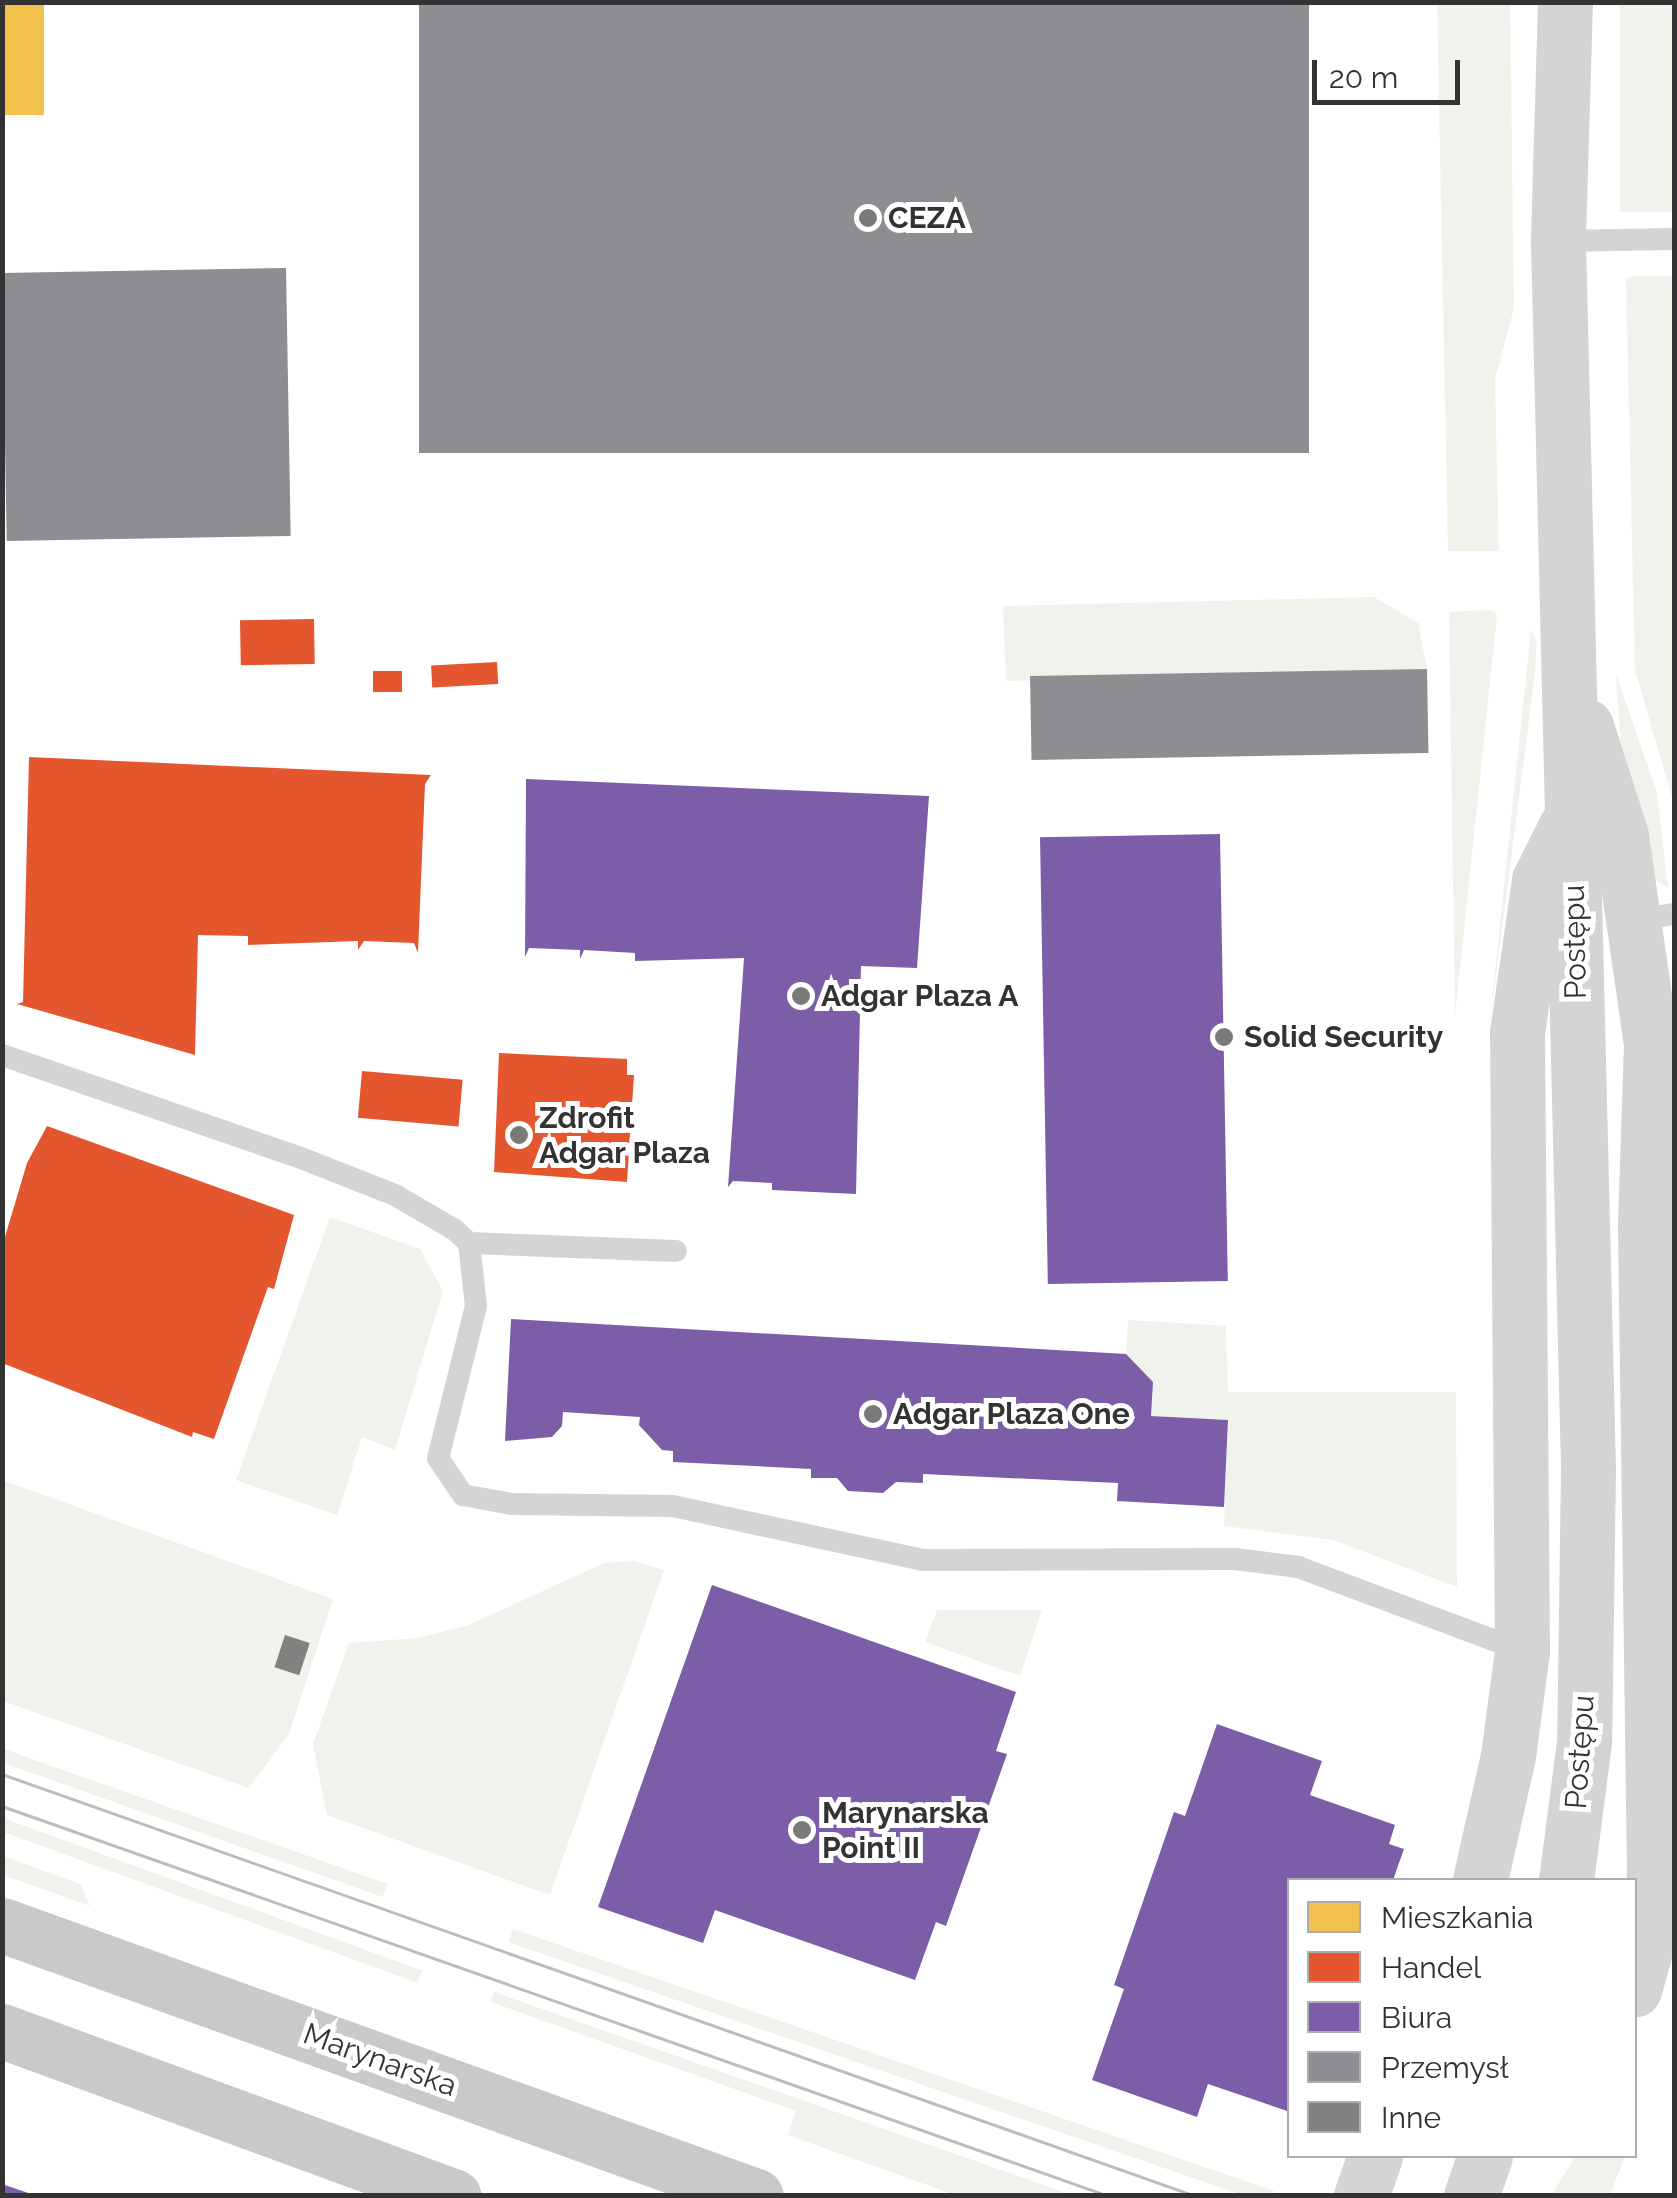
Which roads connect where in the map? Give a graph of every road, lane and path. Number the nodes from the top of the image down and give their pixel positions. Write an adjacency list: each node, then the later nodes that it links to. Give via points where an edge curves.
1 (1565, 2): 3 (street, Postępu)
2 (1674, 239): 3 (lane)
3 (1558, 240): 4 (street, Postępu)
4 (1568, 682): 5 (street, Postępu); 6 (street)
5 (1572, 816): 11 (street, via 1539,880 1518,1033); 13 (street, Postępu, via 1588,1575 1584,1742)
6 (1654, 918): 10 (street)
7 (2, 1054): 8 (lane, via 395,1195)
8 (469, 1243): 9 (lane); 11 (lane, via 476,1306 438,1458 462,1495 511,1504 674,1506 923,1560 1270,1563 1349,1582)
9 (676, 1251)
10 (1660, 1327): 15 (street, via 1654,1876 1650,1933)
11 (1522, 1650): 12 (street, via 1508,1756)
12 (1480, 1878)
13 (1566, 1878)
14 (2, 1925): 20 (main road, Marynarska)
15 (1637, 1979)
16 (2, 2032): 19 (main road)
17 (1374, 2158): 21 (street)
18 (1485, 2158): 22 (street)
19 (454, 2196)
20 (756, 2196)
21 (1361, 2196)
22 (1470, 2196)

